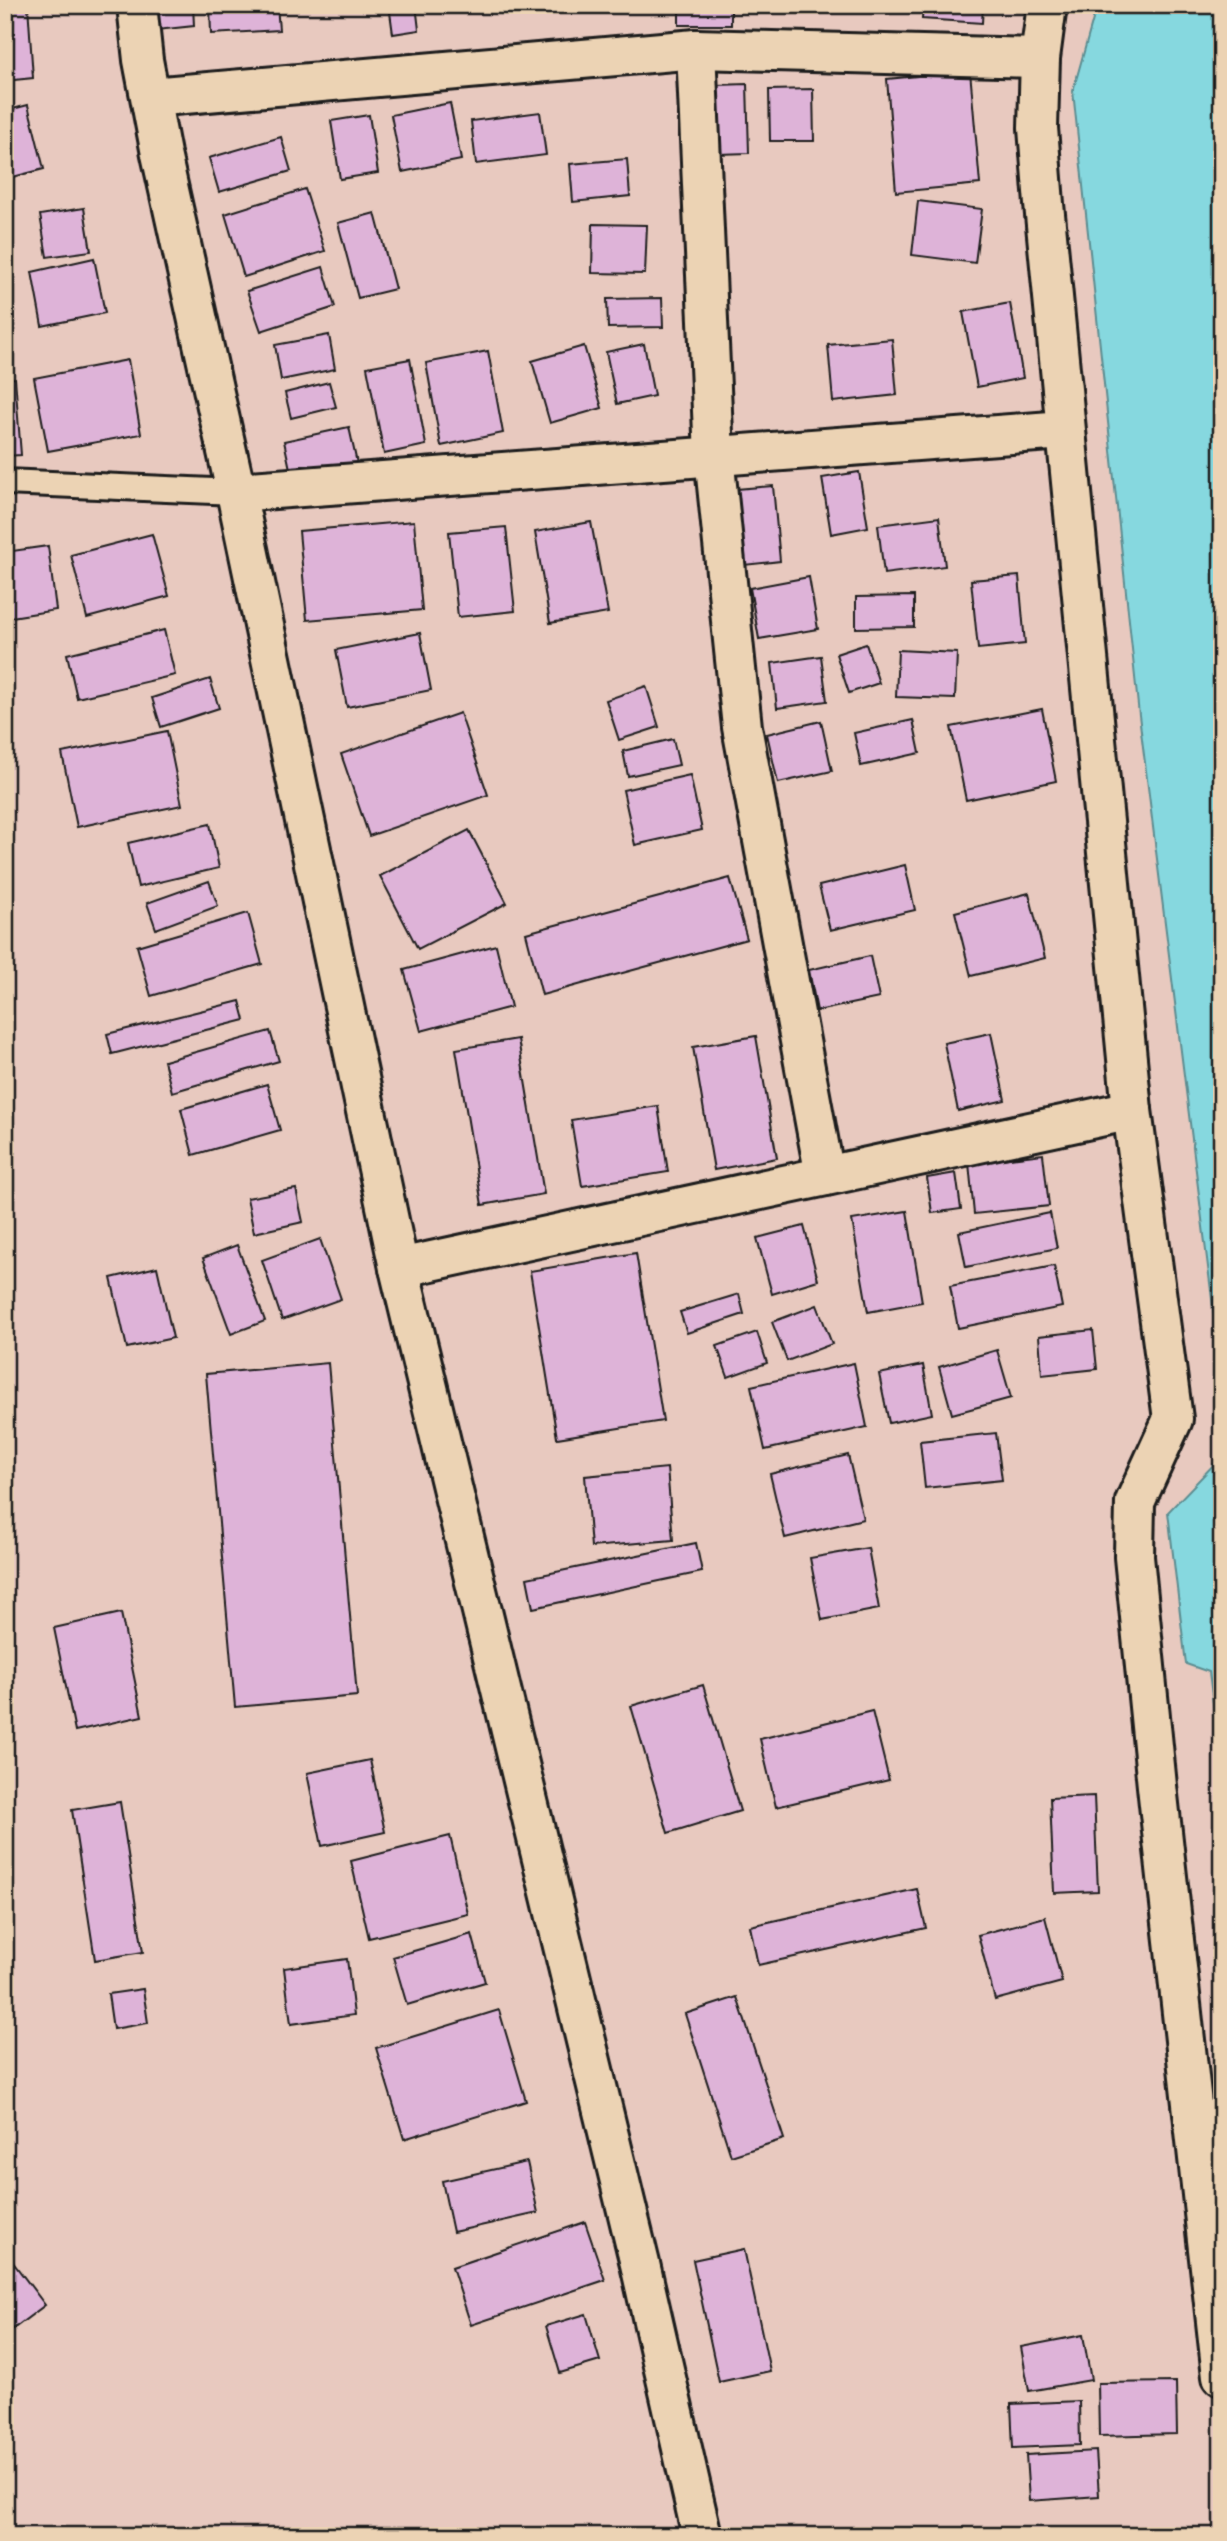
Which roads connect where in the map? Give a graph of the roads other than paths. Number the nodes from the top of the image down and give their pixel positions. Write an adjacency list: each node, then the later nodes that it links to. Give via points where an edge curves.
1 (137, 5): 5 (main road)
2 (1048, 5): 4 (main road)
3 (696, 49): 4 (main road); 5 (main road); 7 (main road)
4 (1040, 58): 6 (main road, via 1038,128)
5 (151, 97): 9 (main road)
6 (1064, 430): 7 (main road); 10 (main road)
7 (715, 456): 9 (main road); 11 (main road, via 742,727)
8 (5, 482): 9 (lane)
9 (236, 492): 12 (main road)
10 (1132, 1110): 11 (main road); 13 (main road, via 1173,1419 1135,1502 1134,1557)
11 (825, 1176): 12 (main road)
12 (399, 1268): 14 (main road)
13 (1222, 2376)
14 (702, 2536)

